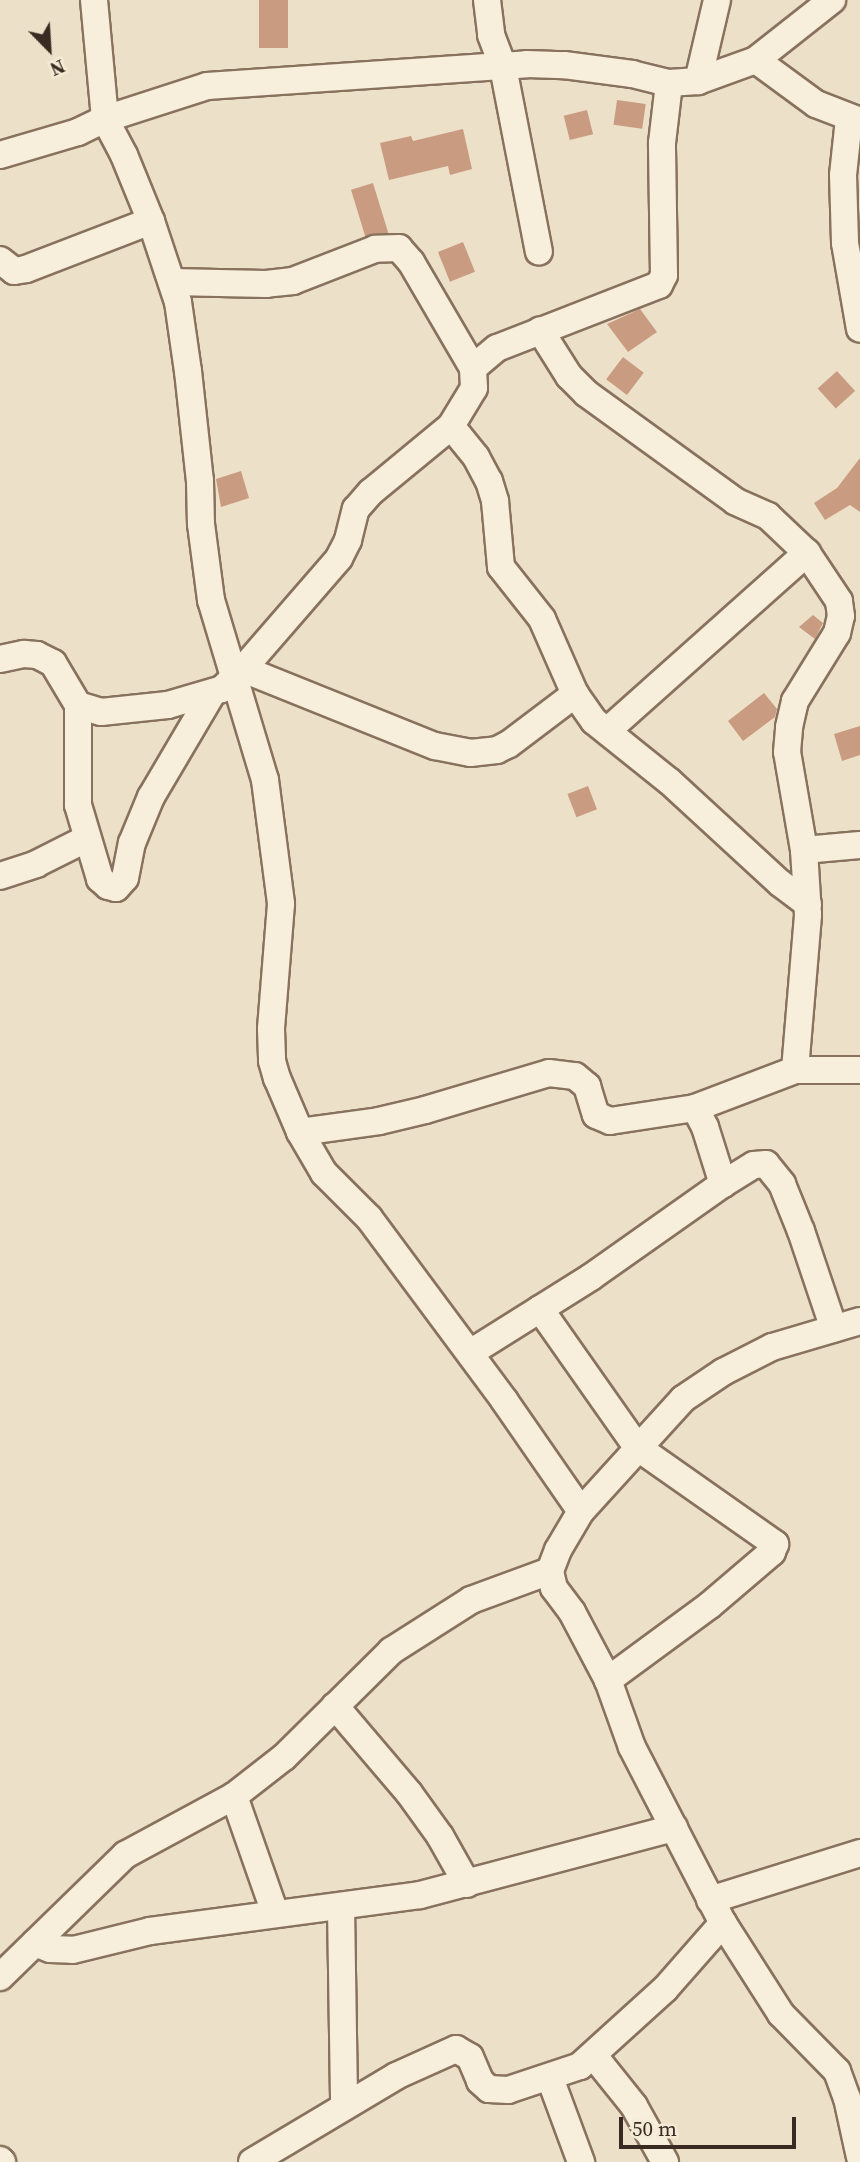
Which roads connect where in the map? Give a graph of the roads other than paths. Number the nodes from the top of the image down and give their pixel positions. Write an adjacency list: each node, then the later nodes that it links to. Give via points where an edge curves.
1 (94, 0): 9 (street)
2 (487, 0): 6 (street, via 491,35)
3 (717, 0): 7 (street)
4 (832, 0): 5 (street)
5 (756, 60): 7 (street); 10 (street, via 816,104)
6 (503, 67): 8 (street, via 564,65); 9 (street, via 207,86); 13 (street)
7 (698, 81): 8 (street)
8 (669, 83): 17 (street, via 662,143 662,280 635,296)
9 (104, 119): 11 (street, via 78,132); 12 (street)
10 (854, 120): 16 (street, via 843,174 845,243)
11 (0, 155)
12 (151, 221): 14 (street, via 26,270 14,271); 15 (street)
13 (539, 252)
14 (0, 260)
15 (172, 282): 18 (street, via 293,281 375,249 399,248); 22 (street, via 188,371 211,600)
16 (860, 329)
17 (540, 330): 18 (street, via 497,348); 20 (street, via 569,376 586,393 735,501 768,516)
18 (473, 368): 19 (street, via 474,388)
19 (450, 426): 22 (street, via 356,509 339,558); 23 (street, via 489,481 501,567 542,618)
20 (807, 553): 26 (street); 29 (street, via 839,601 841,616 837,633 795,701 789,727 787,752)
21 (0, 659): 25 (street, via 24,654 53,663)
22 (240, 673): 23 (street, via 435,746 470,753 509,744); 24 (street); 35 (street, via 265,780 281,904 272,1061)
23 (575, 694): 26 (street)
24 (211, 695): 25 (street, via 121,712); 27 (street, via 151,797 121,884 108,887 100,879)
25 (78, 705): 27 (street, via 78,805)
26 (607, 731): 31 (street)
27 (86, 839): 30 (street)
28 (860, 845): 29 (street)
29 (804, 850): 31 (street)
30 (0, 876)
31 (808, 904): 32 (street)
32 (795, 1070): 33 (street); 34 (street)
33 (860, 1070)
34 (695, 1108): 35 (street, via 610,1121 596,1115 587,1086 575,1076 549,1073 414,1113); 36 (street)
35 (300, 1132): 39 (street, via 324,1173 369,1219)
36 (723, 1184): 37 (street); 38 (street, via 754,1165 766,1164 774,1170)
37 (540, 1309): 39 (street); 40 (street)
38 (853, 1327): 40 (street, via 772,1347 723,1372 683,1399)
39 (470, 1353): 41 (street)
40 (637, 1447): 41 (street); 43 (street, via 775,1544 772,1552 710,1605)
41 (581, 1511): 42 (street)
42 (550, 1571): 43 (street, via 554,1588); 44 (street, via 461,1606 391,1651)
43 (608, 1680): 46 (street, via 632,1747)
44 (335, 1706): 45 (street, via 284,1757); 48 (street, via 409,1793)
45 (234, 1796): 51 (street); 53 (street, via 125,1855)
46 (674, 1828): 48 (street); 49 (street)
47 (860, 1853): 49 (street)
48 (467, 1884): 50 (street)
49 (710, 1900): 52 (street)
50 (341, 1907): 51 (street); 57 (street)
51 (275, 1913): 53 (street, via 150,1931 73,1951)
52 (723, 1923): 55 (street, via 666,1989); 58 (street, via 781,2014 837,2071)
53 (35, 1943): 54 (street)
54 (0, 1977)
55 (594, 2056): 56 (street); 61 (street, via 634,2106)
56 (550, 2078): 57 (street, via 508,2090 489,2089 480,2081 470,2057 456,2049); 60 (street)
57 (345, 2106): 59 (street)
58 (860, 2157)
59 (252, 2162)
60 (581, 2162)
61 (666, 2162)

